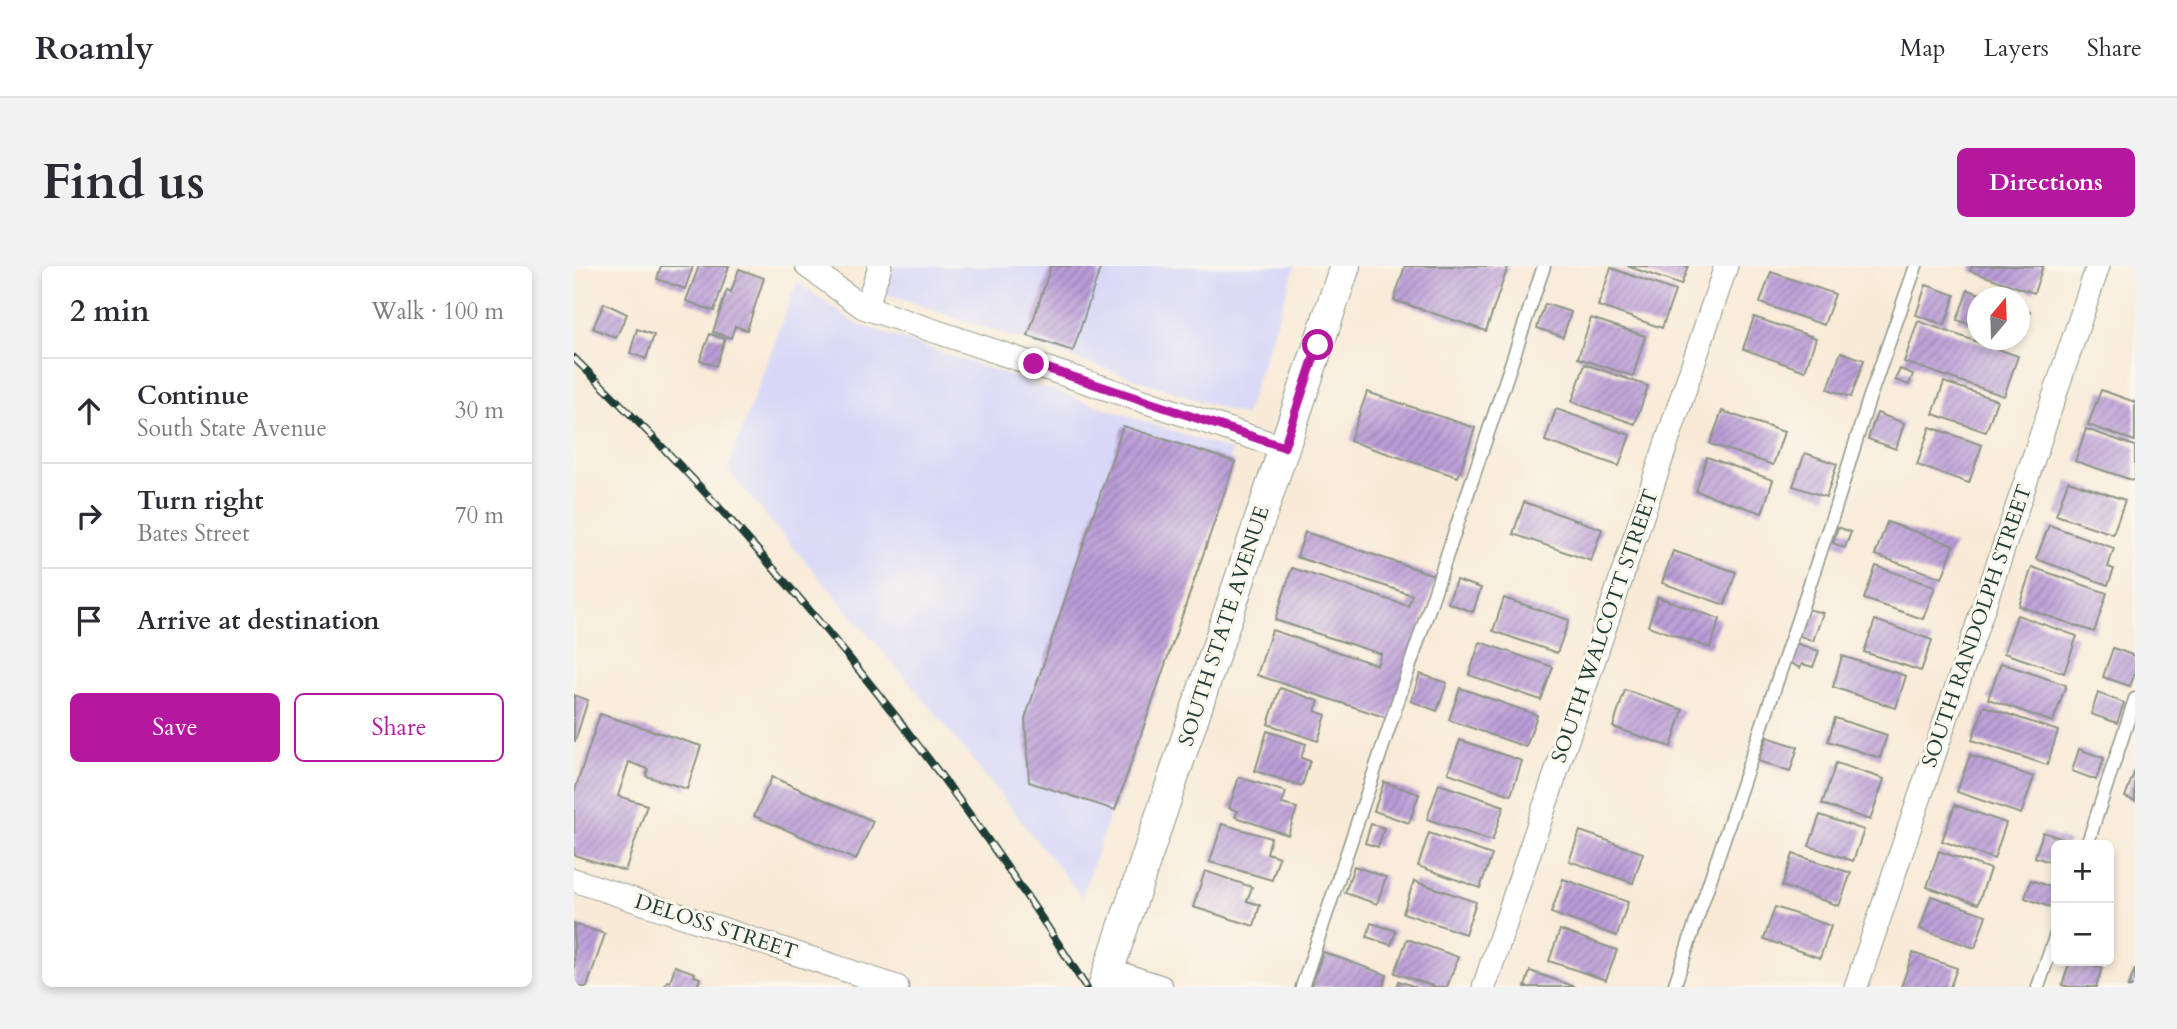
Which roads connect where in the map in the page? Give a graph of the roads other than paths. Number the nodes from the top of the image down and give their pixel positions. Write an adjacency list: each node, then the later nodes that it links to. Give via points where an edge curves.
1 (807, 266): 8 (street)
2 (880, 266): 8 (street)
3 (1345, 266): 9 (street, SOUTH STATE AVENUE)
4 (1544, 266): 17 (lane)
5 (1726, 266): 18 (street, SOUTH WALCOTT STREET)
6 (1916, 266): 19 (lane)
7 (2096, 267): 20 (street, SOUTH RANDOLPH STREET)
8 (866, 308): 9 (street)
9 (1284, 447): 14 (street, SOUTH STATE AVENUE)
10 (2135, 699): 11 (lane)
11 (2089, 840)
12 (574, 880): 15 (street, DELOSS STREET)
13 (2051, 949): 21 (lane)
14 (1106, 979): 16 (street)
15 (897, 987)
16 (1161, 987)
17 (1302, 987)
18 (1483, 987)
19 (1674, 987)
20 (1856, 987)
21 (2038, 987)

